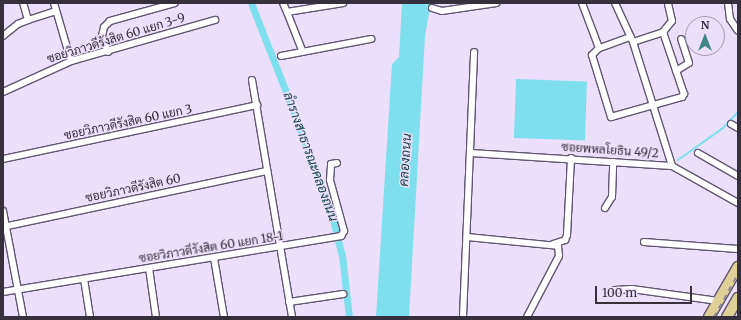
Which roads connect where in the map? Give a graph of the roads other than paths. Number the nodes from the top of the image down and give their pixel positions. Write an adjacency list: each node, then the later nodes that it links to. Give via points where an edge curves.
1 (22, 3): 14 (street)
2 (54, 3): 12 (street)
3 (176, 3): 24 (street, via 110,21 104,27 102,36)
4 (283, 3): 13 (street)
5 (343, 3): 13 (street)
6 (496, 3): 11 (street, via 442,11)
7 (582, 3): 22 (street)
8 (615, 3): 20 (street)
9 (668, 3): 17 (street, via 672,21)
10 (728, 3): 16 (street, via 730,19)
11 (432, 8)
12 (56, 11): 14 (street); 27 (street)
13 (287, 12): 23 (street)
14 (28, 20): 18 (street, via 18,24)
15 (215, 20): 24 (street, ซอยวิภาวดีรังสิต 60 แยก 3-9)
16 (738, 31)
17 (663, 32): 20 (street); 28 (street)
18 (3, 36)
19 (371, 39): 23 (street)
20 (632, 39): 22 (street); 32 (street)
21 (681, 39): 28 (street, via 689,63)
22 (599, 48): 32 (street, via 594,52 592,59 611,117)
23 (302, 50): 26 (street)
24 (108, 52): 27 (street, ซอยวิภาวดีรังสิต 60 แยก 3-9)
25 (474, 52): 35 (street)
26 (281, 56)
27 (71, 62): 30 (street, ซอยวิภาวดีรังสิต 60 แยก 3-9)
28 (676, 71): 32 (street, via 684,94)
29 (252, 80): 31 (street)
30 (3, 92)
31 (257, 105): 38 (street, ซอยวิภาวดีรังสิต 60 แยก 3); 42 (street)
32 (653, 107): 41 (street)
33 (731, 124): 34 (street)
34 (738, 128)
35 (471, 153): 37 (street, ซอยพหลโยธิน 49/2); 48 (street)
36 (698, 154): 43 (street)
37 (572, 158): 39 (street, ซอยพหลโยธิน 49/2); 50 (street, via 567,235 565,240)
38 (3, 159)
39 (613, 162): 41 (street, ซอยพหลโยธิน 49/2); 45 (street, via 612,196)
40 (337, 163): 51 (street, ซอยวิภาวดีรังสิต 60 แยก 18-1, via 332,164 330,180 344,231 338,237)
41 (672, 166): 44 (street, ซอยพหลโยธิน 49/2)
42 (267, 172): 47 (street, ซอยวิภาวดีรังสิต 60); 51 (street)
43 (738, 176)
44 (738, 203)
45 (605, 208)
46 (3, 211): 47 (street)
47 (4, 227): 57 (street)
48 (467, 237): 50 (street); 69 (street)
49 (644, 242): 52 (street)
50 (553, 244): 70 (street, via 558,246 559,256)
51 (279, 247): 53 (street, ซอยวิภาวดีรังสิต 60 แยก 18-1); 63 (street)
52 (738, 249)
53 (214, 258): 55 (street, ซอยวิภาวดีรังสิต 60 แยก 18-1); 67 (street)
54 (738, 267): 62 (main road)
55 (149, 268): 56 (street, ซอยวิภาวดีรังสิต 60 แยก 18-1); 66 (street)
56 (84, 279): 57 (street, ซอยวิภาวดีรังสิต 60 แยก 18-1); 65 (street)
57 (19, 289): 59 (street, ซอยวิภาวดีรังสิต 60 แยก 18-1); 64 (street)
58 (615, 290): 62 (street, via 632,289)
59 (3, 292)
60 (343, 294): 63 (street)
61 (738, 298): 72 (main road)
62 (718, 301): 71 (main road)
63 (289, 302): 68 (street)
64 (23, 317)
65 (90, 317)
66 (156, 317)
67 (224, 317)
68 (292, 317)
69 (463, 317)
70 (527, 317)
71 (709, 317)
72 (727, 317)

